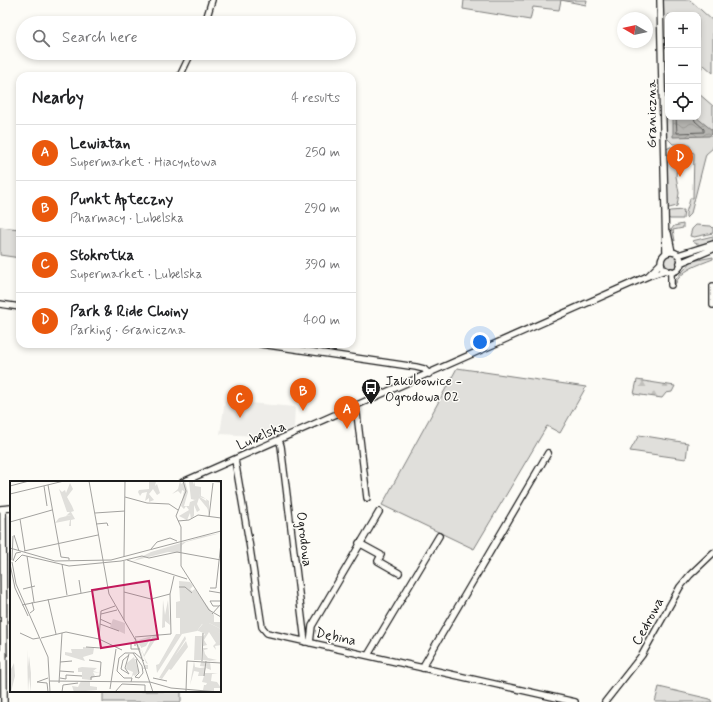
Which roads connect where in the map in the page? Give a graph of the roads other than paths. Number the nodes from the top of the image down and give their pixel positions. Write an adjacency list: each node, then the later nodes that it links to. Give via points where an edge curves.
1 (212, 0): 3 (street)
2 (660, 0): 8 (street, Graniczna, via 664,210)
3 (208, 16)
4 (188, 60): 5 (street)
5 (182, 72)
6 (713, 244): 8 (street)
7 (713, 249): 9 (street)
8 (672, 254): 9 (street); 10 (street, via 662,257)
9 (680, 263): 11 (street, via 677,269)
10 (661, 264): 11 (street); 12 (street)
11 (668, 271): 12 (street); 13 (street)
12 (648, 276): 19 (street, Lubelska)
13 (672, 285)
14 (713, 286): 16 (street)
15 (0, 304): 17 (street)
16 (713, 305)
17 (16, 306)
18 (288, 348): 19 (street, via 416,367 424,369)
19 (429, 374): 21 (street, Lubelska)
20 (357, 414): 25 (street)
21 (279, 440): 23 (street, Lubelska); 32 (street, Ogrodowa)
22 (548, 454): 35 (street)
23 (235, 460): 24 (street, Lubelska); 32 (street, Dębina, via 262,627 267,634)
24 (185, 481)
25 (367, 498)
26 (1, 509): 33 (street)
27 (379, 512): 29 (street)
28 (439, 536): 34 (street)
29 (359, 543): 31 (street, via 381,555 378,561); 32 (street, via 312,626)
30 (713, 553): 39 (street, Cedrowa, via 680,587 642,655)
31 (399, 573)
32 (307, 642): 34 (street, Dębina)
33 (2, 649): 37 (street)
34 (368, 655): 35 (street, Dębina)
35 (422, 668): 36 (street, Dębina)
36 (550, 700): 38 (street, Dębina)
37 (4, 702)
38 (574, 702)
39 (605, 702)

